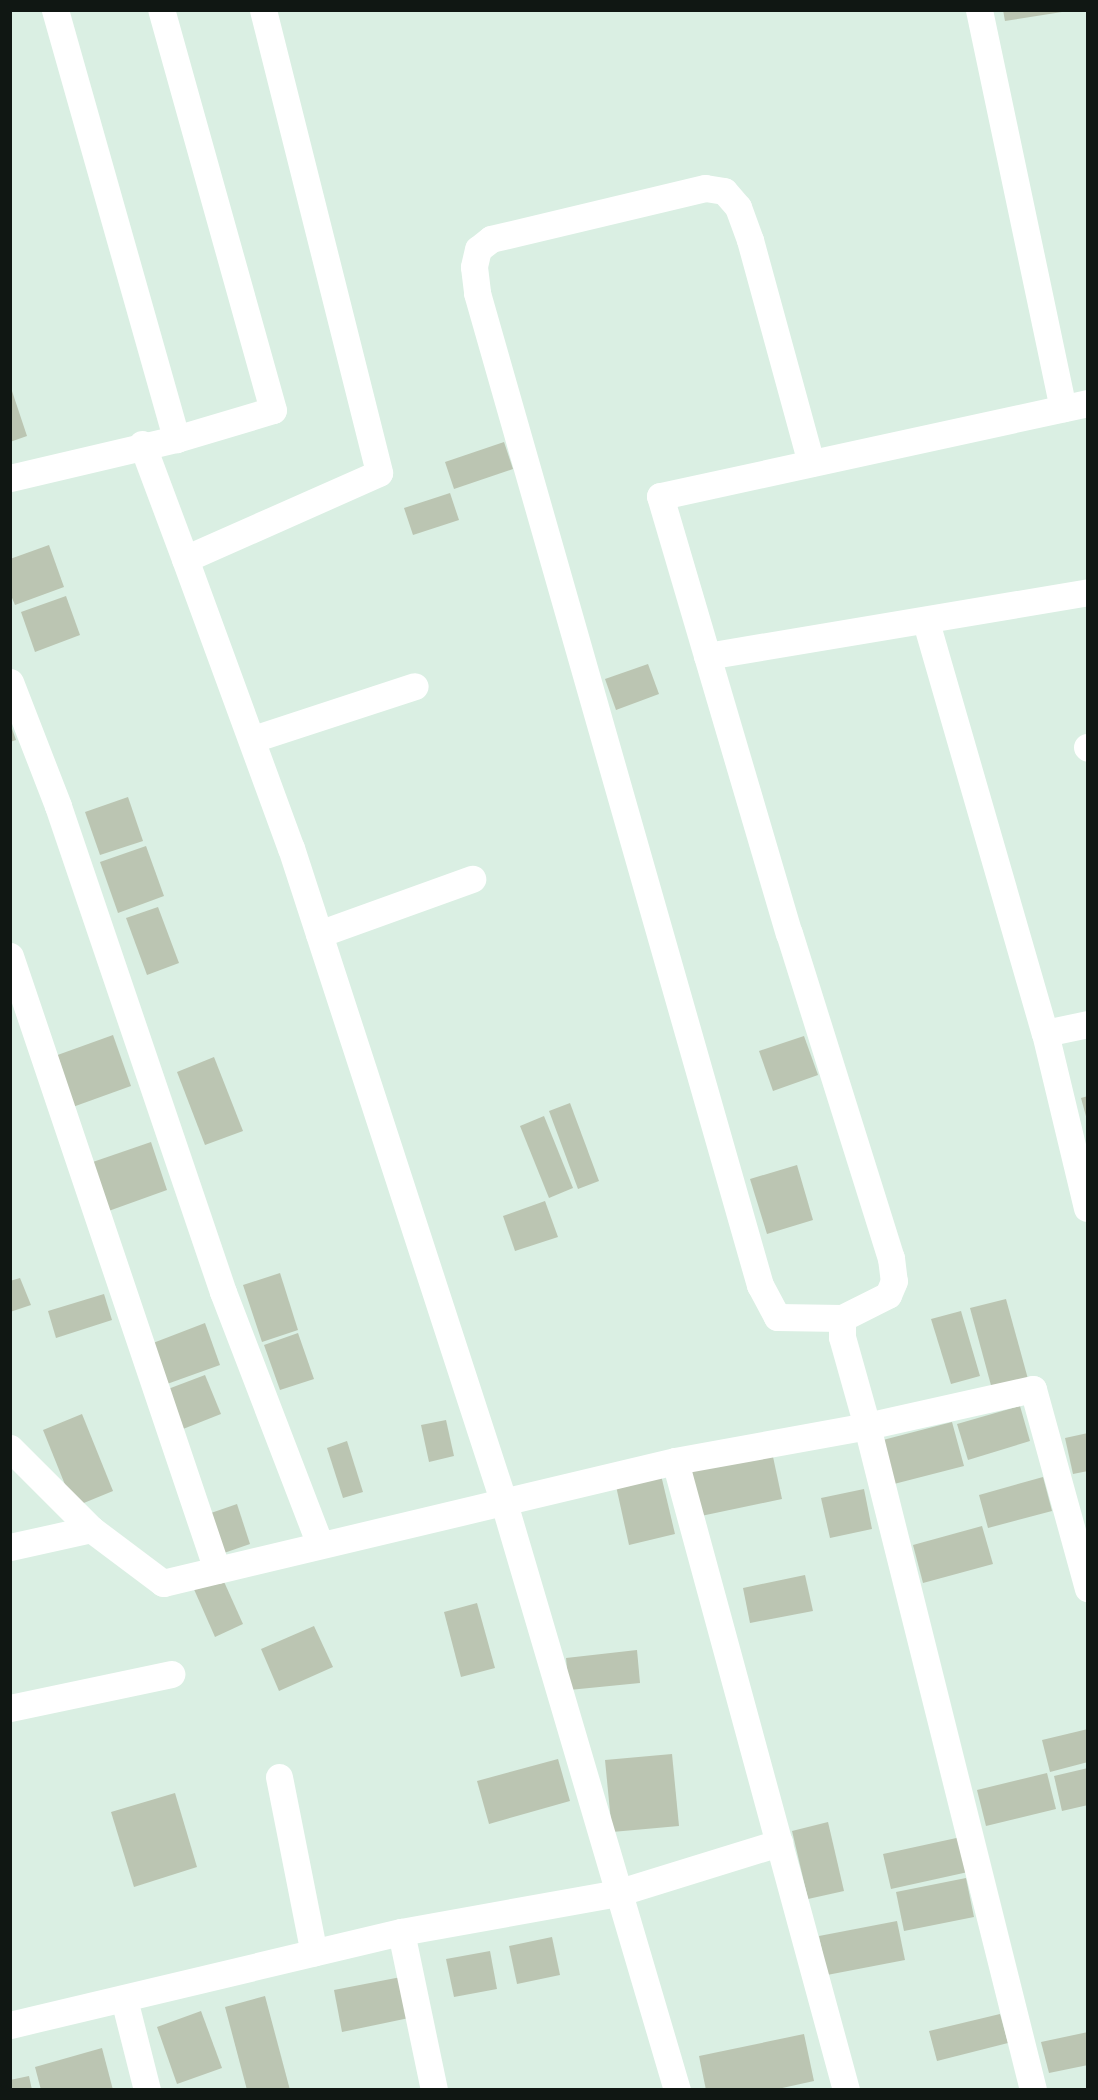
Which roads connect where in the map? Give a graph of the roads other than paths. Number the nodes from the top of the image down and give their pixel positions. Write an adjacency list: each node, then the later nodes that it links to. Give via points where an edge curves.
1 (55, 10): 6 (street)
2 (161, 10): 6 (street, via 273,410)
3 (263, 10): 10 (street, via 379,473)
4 (980, 10): 5 (street)
5 (1075, 406): 8 (street)
6 (176, 439): 7 (street)
7 (142, 444): 9 (street); 10 (street)
8 (811, 463): 13 (street, via 660,496); 23 (street, via 750,240 738,207 724,191 705,188 491,239 478,249 474,267 477,293 760,1285 777,1317)
9 (10, 478)
10 (185, 559): 16 (street)
11 (1088, 592): 12 (street)
12 (926, 622): 13 (street); 21 (street)
13 (707, 656): 23 (street, via 891,1258 894,1281 888,1295)
14 (10, 682): 29 (street, via 58,806 223,1292)
15 (415, 686): 16 (street)
16 (253, 739): 18 (street)
17 (472, 879): 18 (street)
18 (319, 934): 27 (street)
19 (10, 956): 31 (street)
20 (1088, 1024): 21 (street)
21 (1045, 1033): 22 (street)
22 (1087, 1208)
23 (842, 1318): 24 (street, via 842,1337)
24 (867, 1426): 26 (street); 32 (street, via 1033,1389); 46 (street)
25 (10, 1448): 28 (street)
26 (675, 1461): 27 (street); 36 (street)
27 (504, 1503): 29 (street); 37 (street)
28 (91, 1529): 30 (street); 31 (street, via 163,1583)
29 (320, 1545): 31 (street)
30 (10, 1547)
31 (217, 1570)
32 (1088, 1589)
33 (171, 1674): 34 (street)
34 (10, 1708)
35 (279, 1777): 39 (street)
36 (779, 1843): 37 (street); 45 (street)
37 (616, 1893): 38 (street); 44 (street)
38 (401, 1932): 39 (street); 43 (street)
39 (314, 1953): 40 (street)
40 (124, 1999): 41 (street); 42 (street)
41 (10, 2025)
42 (147, 2090)
43 (434, 2090)
44 (677, 2090)
45 (846, 2090)
46 (1033, 2090)

